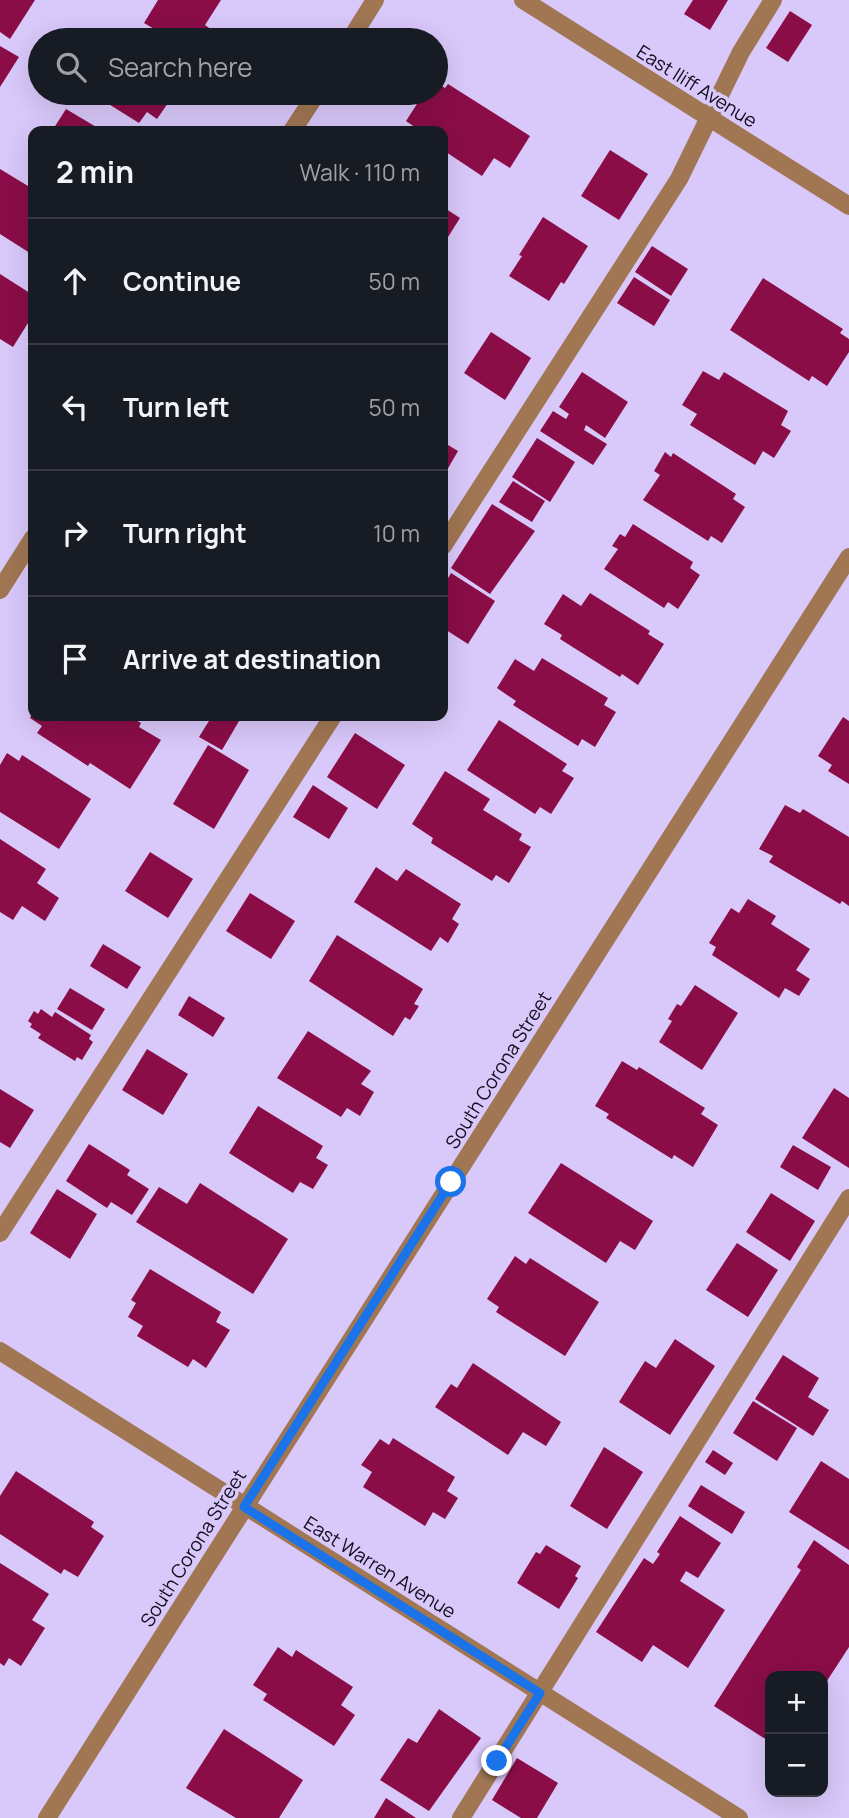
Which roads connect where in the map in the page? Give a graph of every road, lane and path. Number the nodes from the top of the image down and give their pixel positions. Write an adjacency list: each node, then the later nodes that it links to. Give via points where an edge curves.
1 (375, 0): 4 (street)
2 (523, 0): 6 (street, East Iliff Avenue)
3 (773, 0): 6 (street)
4 (358, 28)
5 (309, 105): 7 (street)
6 (708, 118): 8 (street, East Iliff Avenue); 9 (street, via 679,179)
7 (295, 126)
8 (849, 206)
9 (448, 538)
10 (28, 546): 12 (street)
11 (849, 557): 17 (street, South Corona Street)
12 (0, 590)
13 (330, 721): 15 (street)
14 (849, 1198): 18 (street)
15 (0, 1233)
16 (0, 1351): 17 (street, East Warren Avenue)
17 (244, 1507): 18 (street, East Warren Avenue); 19 (street, South Corona Street)
18 (540, 1693): 20 (street); 21 (street, East Warren Avenue)
19 (47, 1818)
20 (461, 1818)
21 (739, 1818)

